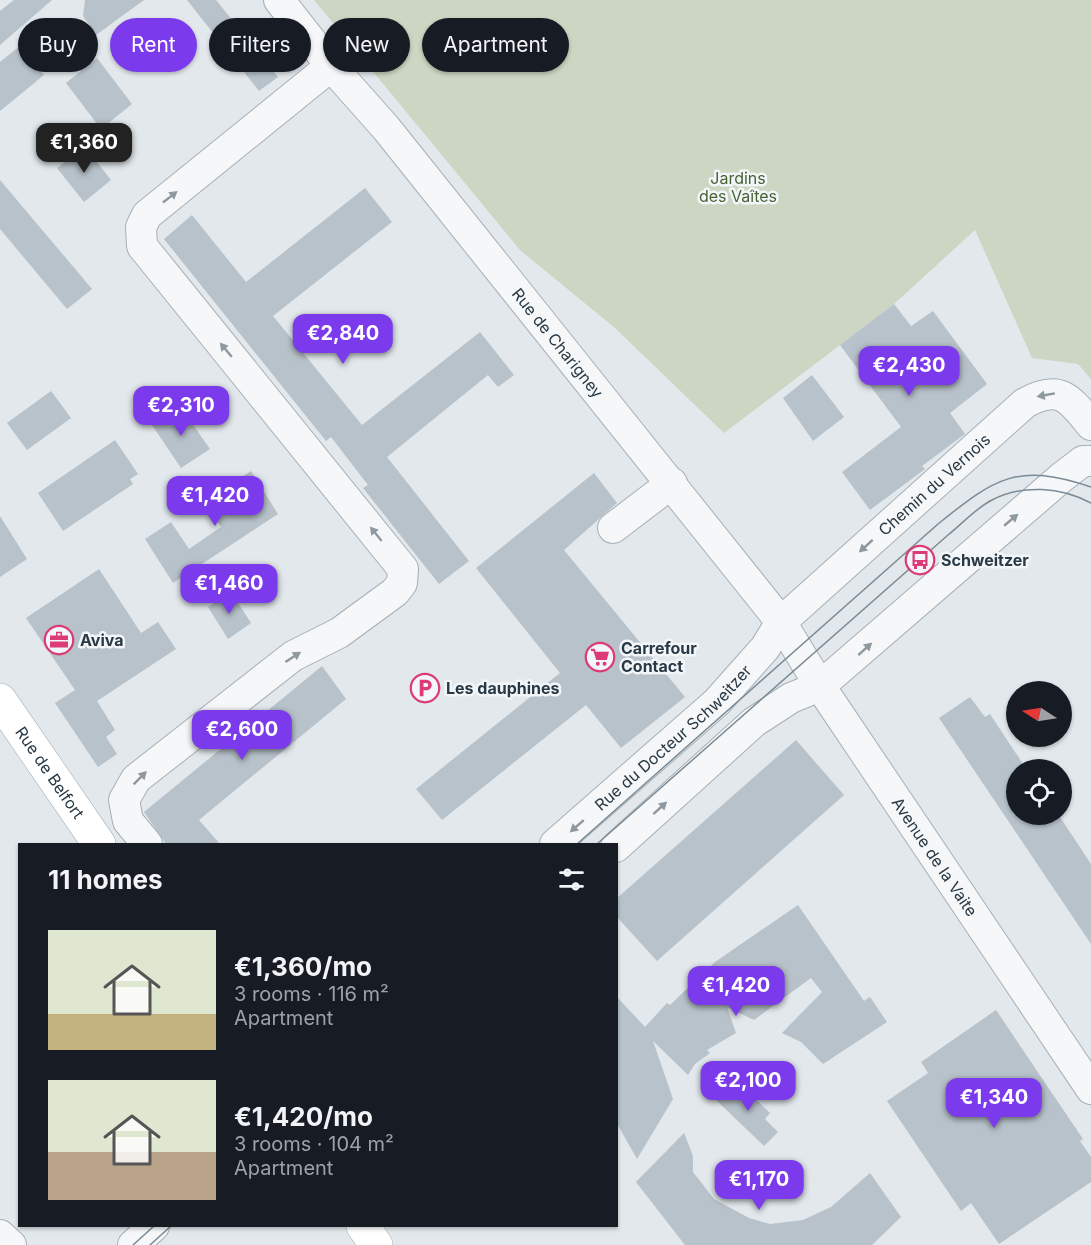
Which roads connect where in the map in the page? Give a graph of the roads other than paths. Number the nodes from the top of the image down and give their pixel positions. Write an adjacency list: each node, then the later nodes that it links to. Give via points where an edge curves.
1 (279, 0): 2 (street, Rue de Charigney)
2 (323, 56)
3 (324, 72): 13 (street, one-way to 3, via 128,821 124,800 136,779 293,656 339,633 402,583 403,569 142,246 141,227 147,215)
4 (336, 72): 7 (street, Rue de Charigney, via 386,128)
5 (1091, 425): 9 (street, Chemin du Vernois, one-way to 9, via 1072,401 1055,393 1041,394 1025,403)
6 (1091, 461): 10 (street, one-way to 6, via 1062,477 1083,461)
7 (672, 483): 8 (street); 9 (street, Rue de Charigney)
8 (613, 528)
9 (781, 622): 10 (street, Avenue de la Vaite); 14 (street, Rue du Docteur Schweitzer, one-way to 14, via 765,648 717,702)
10 (820, 686): 15 (street, one-way to 10, via 754,723 790,698); 16 (street, Avenue de la Vaite)
11 (0, 700): 12 (main road, Rue de Belfort)
12 (98, 843)
13 (146, 843)
14 (556, 843)
15 (618, 845)
16 (1091, 1089)
17 (153, 1227): 21 (street)
18 (364, 1227): 22 (main road)
19 (0, 1235): 20 (street)
20 (11, 1245)
21 (133, 1245)
22 (376, 1245)

